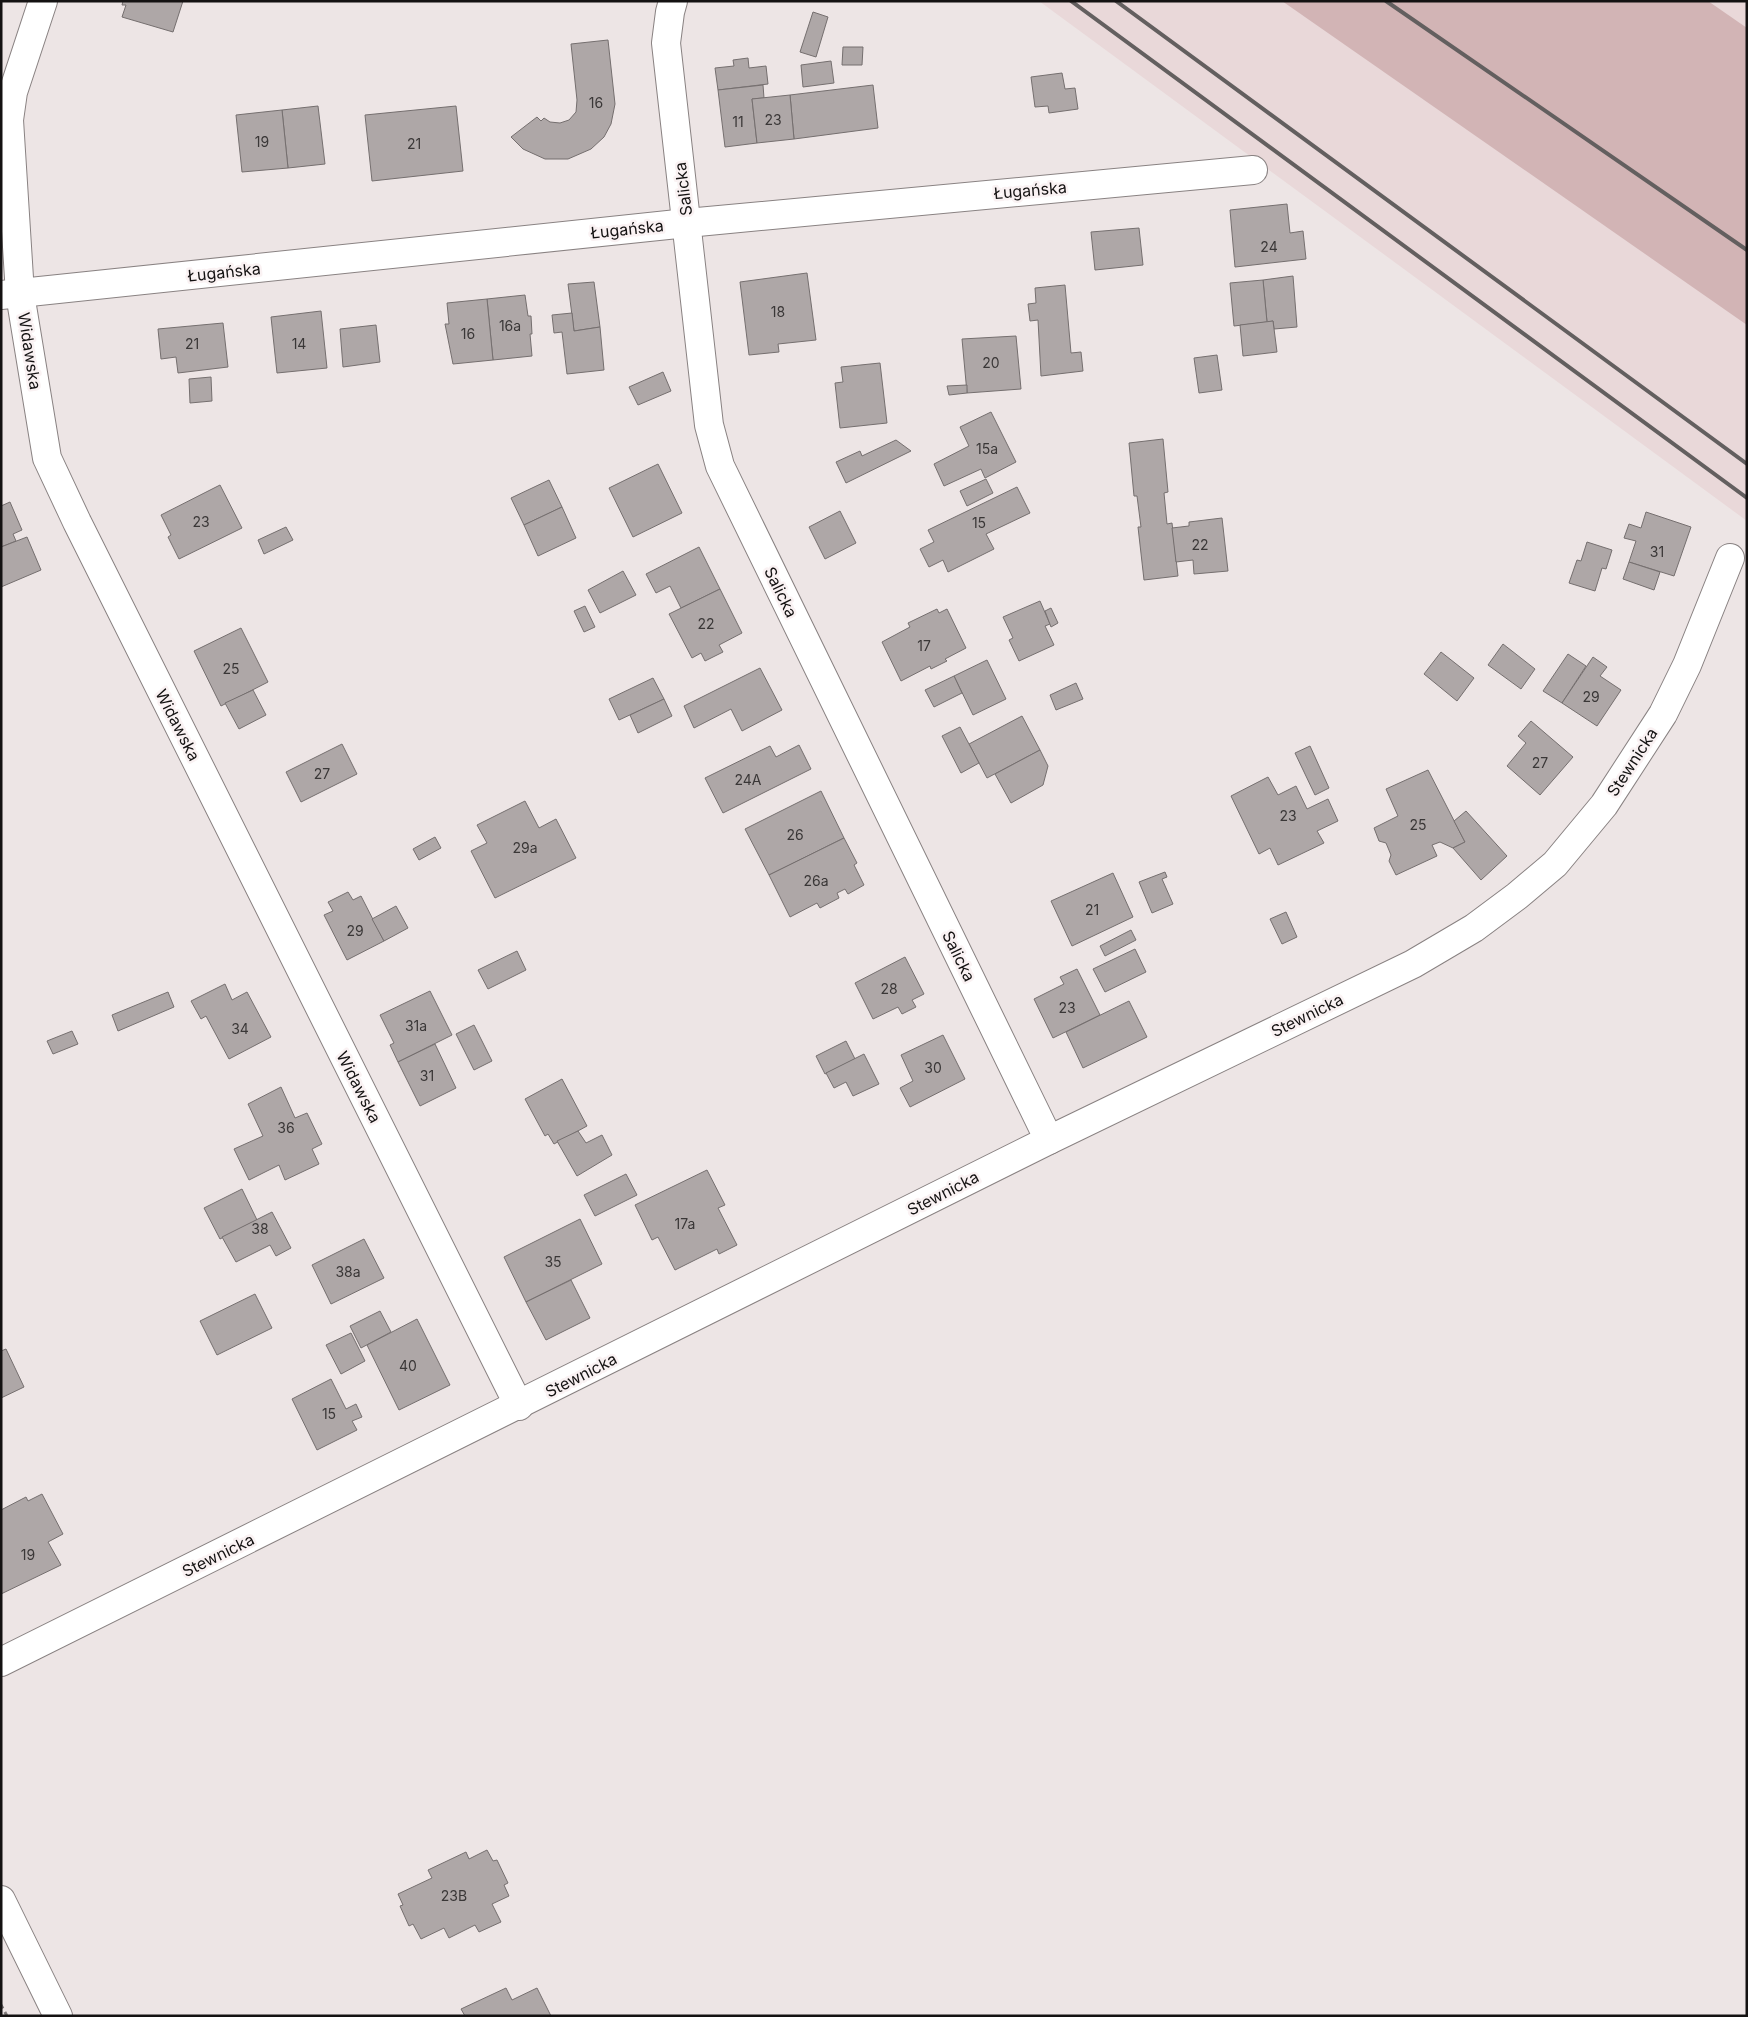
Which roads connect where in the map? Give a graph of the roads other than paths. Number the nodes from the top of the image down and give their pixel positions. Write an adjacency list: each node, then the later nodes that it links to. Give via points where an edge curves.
1 (43, 1): 5 (street, Widawska, via 13,92 9,120)
2 (673, 1): 4 (street, Salicka, via 666,43)
3 (1254, 170): 4 (street, Ługańska)
4 (687, 223): 5 (street, Ługańska); 7 (street, Salicka, via 709,425 720,466)
5 (11, 294): 8 (street, Widawska, via 47,458)
6 (1730, 558): 7 (street, Stewnicka, via 1687,665 1663,714 1604,805 1555,864 1474,928 1413,964)
7 (1049, 1140): 8 (street, Stewnicka)
8 (519, 1406): 9 (street, Stewnicka)
9 (1, 1662)
10 (1, 1900): 11 (street)
11 (58, 2016)

